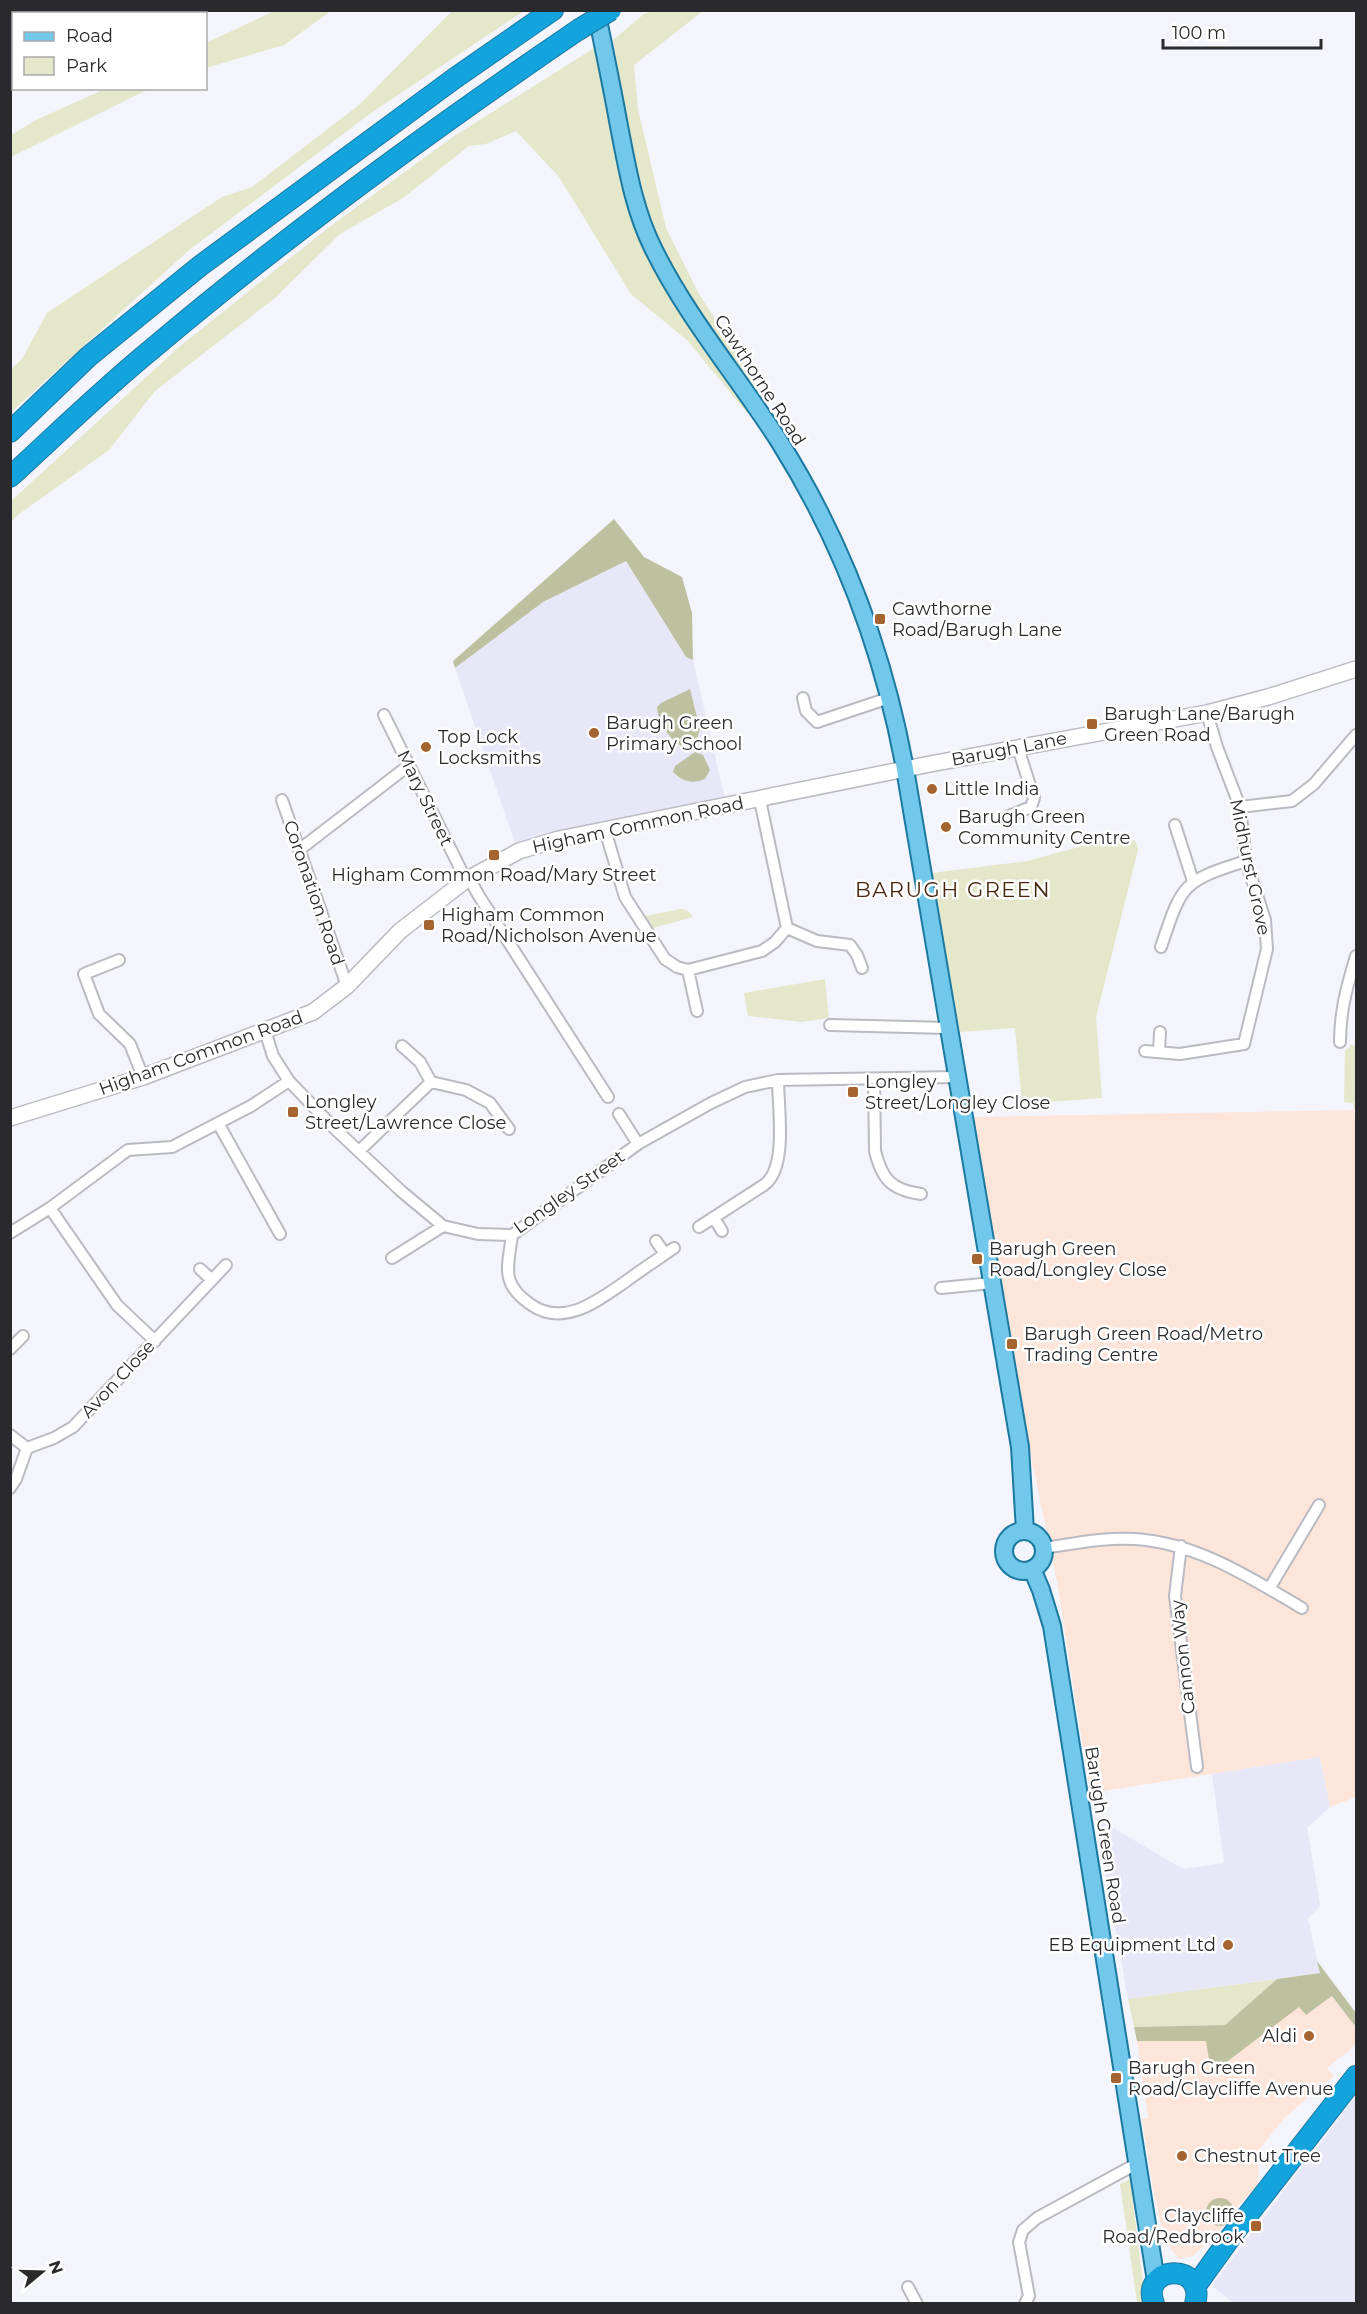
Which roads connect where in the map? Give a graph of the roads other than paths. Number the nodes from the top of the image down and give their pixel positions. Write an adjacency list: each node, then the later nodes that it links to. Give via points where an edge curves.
1 (553, 10): 4 (highway, via 200,266 88,357)
2 (596, 10): 8 (main road, Cawthorne Road, via 629,173 652,248 779,442 813,502 867,623)
3 (611, 10): 5 (highway, bridge, via 468,104 330,205 151,350)
4 (10, 432)
5 (10, 477)
6 (1356, 669): 9 (street, Barugh Lane)
7 (803, 698): 8 (street, via 806,711 817,722)
8 (890, 698): 14 (main road, Cawthorne Road)
9 (1207, 713): 12 (street, Barugh Lane); 17 (street, Midhurst Grove)
10 (384, 715): 13 (street, Mary Street)
11 (1356, 735): 17 (street, via 1314,784 1292,801)
12 (1018, 748): 14 (street, Barugh Lane); 18 (street, via 1034,798 1031,807)
13 (408, 766): 21 (street); 23 (street, Mary Street)
14 (905, 769): 16 (street, Higham Common Road); 34 (main road)
15 (282, 800): 21 (street, Coronation Road)
16 (760, 800): 20 (street, Higham Common Road); 25 (street)
17 (1240, 807): 22 (street, Midhurst Grove)
18 (1009, 816)
19 (1175, 825): 24 (street)
20 (605, 830): 23 (street, Higham Common Road, via 519,851); 30 (street, via 625,897 665,959)
21 (299, 850): 31 (street, Coronation Road)
22 (1246, 861): 24 (street); 40 (street, Midhurst Grove, via 1265,920 1267,949 1244,1044)
23 (468, 879): 31 (street, Higham Common Road, via 400,931); 47 (street, Mary Street)
24 (1193, 881): 26 (street, via 1182,892)
25 (787, 928): 29 (street, via 817,941 850,945); 30 (street, via 762,951)
26 (1161, 947)
27 (1356, 956): 37 (street, via 1344,997)
28 (119, 960): 41 (street, via 84,974 99,1014 130,1044)
29 (862, 968)
30 (688, 970): 32 (street)
31 (347, 986): 35 (street, Higham Common Road, via 313,1012)
32 (697, 1011)
33 (830, 1025): 34 (street)
34 (948, 1028): 42 (main road)
35 (266, 1031): 41 (street, Higham Common Road); 45 (street, Longley Street, via 273,1056)
36 (1160, 1032): 40 (street)
37 (1340, 1042)
38 (402, 1046): 46 (street, via 420,1062)
39 (1145, 1051): 40 (street, Midhurst Grove)
40 (1159, 1052)
41 (143, 1077): 49 (street, Higham Common Road)
42 (957, 1077): 43 (street, Longley Street); 68 (main road)
43 (874, 1079): 44 (street, Longley Street); 54 (street, via 877,1161 895,1187)
44 (778, 1080): 52 (street, Longley Street, via 745,1087 711,1102); 56 (street, via 779,1155 775,1173 771,1180)
45 (289, 1081): 50 (street); 53 (street, Longley Street)
46 (431, 1082): 51 (street, via 466,1090 490,1103); 53 (street)
47 (608, 1097)
48 (619, 1114): 52 (street, Longley Street)
49 (10, 1118)
50 (218, 1123): 55 (street, via 172,1147 128,1150); 61 (street)
51 (508, 1128)
52 (638, 1144): 62 (street, Longley Street)
53 (359, 1151): 57 (street, Longley Street)
54 (921, 1194)
55 (50, 1208): 60 (street); 71 (street, via 117,1305)
56 (714, 1218): 58 (street); 59 (street)
57 (442, 1226): 62 (street, Longley Street, via 477,1234); 64 (street)
58 (699, 1227)
59 (722, 1231)
60 (10, 1233)
61 (280, 1234)
62 (512, 1235): 63 (street, via 510,1286 536,1308 552,1314 590,1306 670,1251)
63 (656, 1242)
64 (392, 1258)
65 (226, 1265): 67 (street, Avon Close)
66 (200, 1269): 67 (street)
67 (212, 1280): 71 (street, Avon Close)
68 (992, 1284): 69 (street); 77 (main road, via 1020,1447)
69 (942, 1288)
70 (23, 1336): 72 (street)
71 (155, 1341): 74 (street, Avon Close, via 73,1427)
72 (10, 1349)
73 (10, 1436): 74 (street)
74 (27, 1448): 75 (street)
75 (10, 1488)
76 (1319, 1505): 81 (street)
77 (1025, 1531): 79 (main road, via 1036,1535); 80 (main road, via 1009,1537 1004,1553 1014,1569)
78 (1181, 1546): 79 (street, via 1125,1539); 81 (street, via 1221,1562); 83 (street, Cannon Way, via 1175,1596)
79 (1044, 1548): 80 (main road, via 1041,1562)
80 (1032, 1569): 85 (main road, Barugh Green Road, via 1052,1626)
81 (1269, 1589): 82 (street)
82 (1302, 1608)
83 (1197, 1767)
84 (1356, 2076): 87 (highway)
85 (1138, 2163): 87 (main road, Barugh Green Road, via 1146,2215); 89 (street, via 1023,2229 1019,2242 1029,2296)
86 (908, 2287): 88 (street)
87 (1186, 2288): 90 (highway, via 1152,2295)
88 (917, 2304)
89 (1025, 2304)
90 (1154, 2304)

